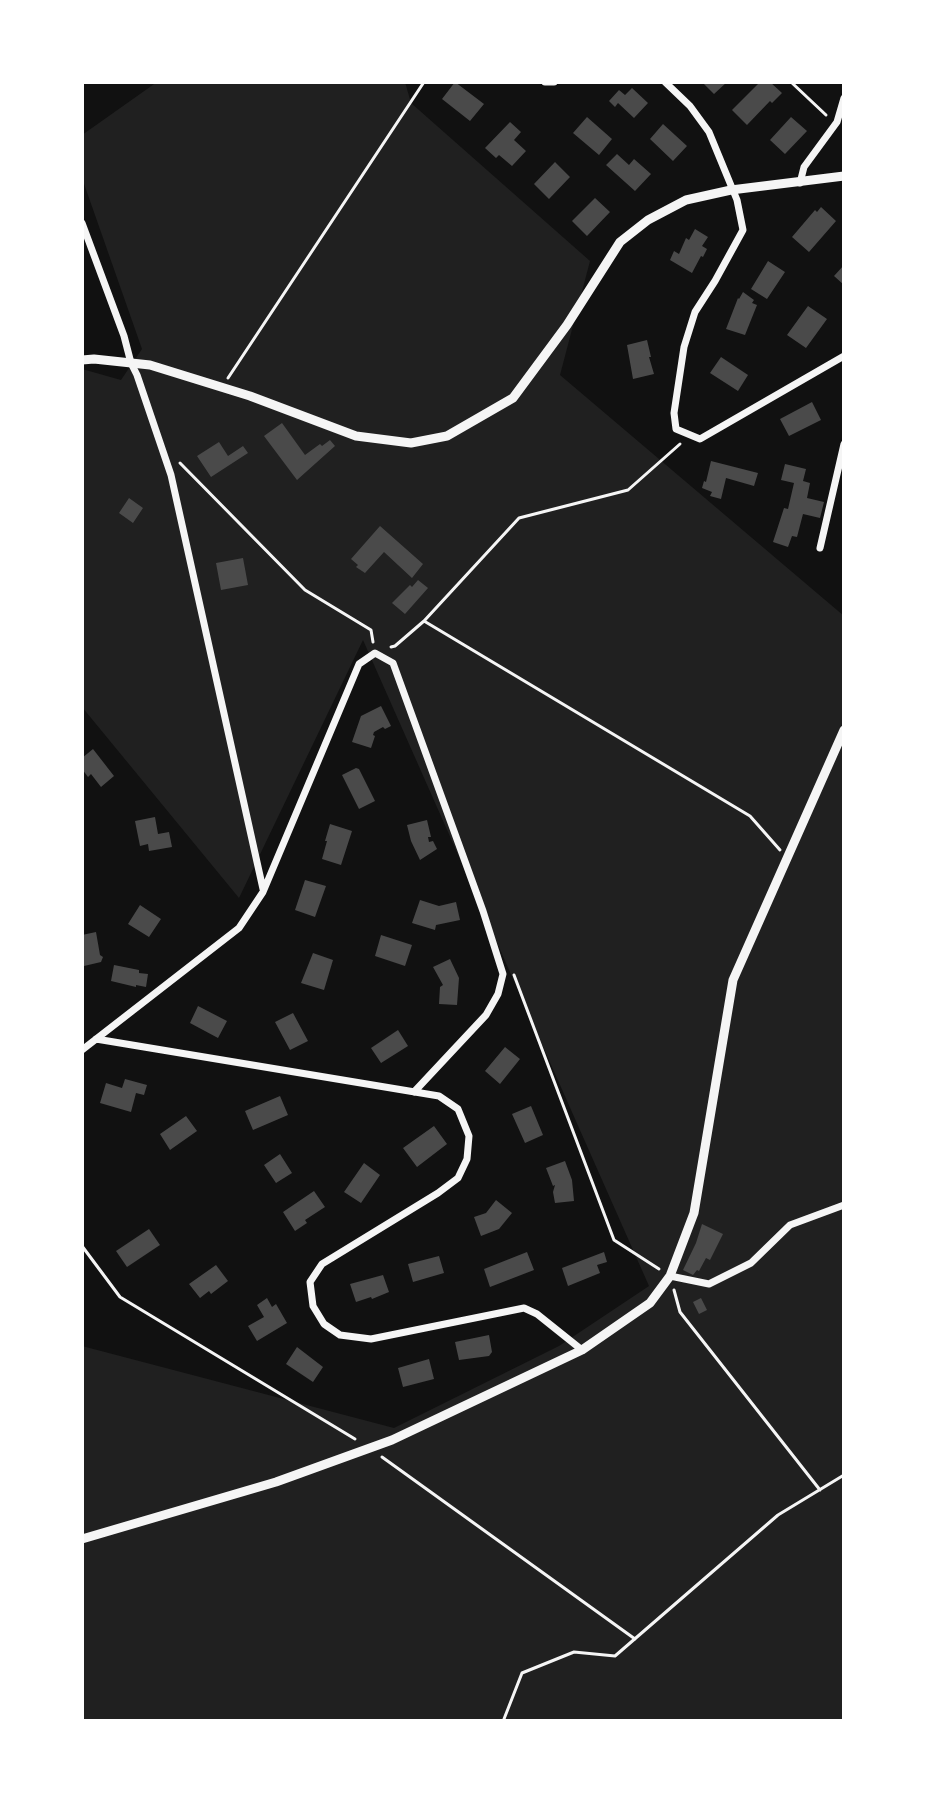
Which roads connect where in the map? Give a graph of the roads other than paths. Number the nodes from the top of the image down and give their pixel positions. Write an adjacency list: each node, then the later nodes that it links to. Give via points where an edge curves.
1 (545, 82): 2 (street)
2 (554, 82)
3 (665, 82): 8 (street, via 709,132)
4 (844, 98): 5 (street)
5 (840, 124): 7 (street, via 804,167)
6 (844, 176): 7 (street)
7 (800, 183): 8 (street)
8 (731, 190): 10 (street, via 743,230 695,312 684,347 676,429 700,439); 12 (street, via 686,200 620,242 513,398 447,436 411,443 356,436 222,388)
9 (82, 223): 12 (street)
10 (844, 356)
11 (82, 360): 12 (street)
12 (131, 363): 16 (street, via 171,475)
13 (844, 444): 14 (street)
14 (820, 548)
15 (844, 730): 21 (street, via 733,980 694,1213)
16 (263, 892): 17 (street, via 239,928); 19 (street, via 359,664 375,653 393,663 503,974 486,1015)
17 (96, 1039): 18 (street); 19 (street)
18 (82, 1050)
19 (414, 1092): 22 (street, via 439,1096 458,1109 469,1136 467,1159 458,1178 438,1193 322,1264 310,1282 313,1306 324,1324 340,1335 371,1339 524,1308)
20 (844, 1205): 21 (street, via 790,1225 751,1263 709,1284)
21 (670, 1276): 22 (street, via 650,1303)
22 (582, 1350): 23 (street, via 392,1440 276,1482)
23 (82, 1539)

